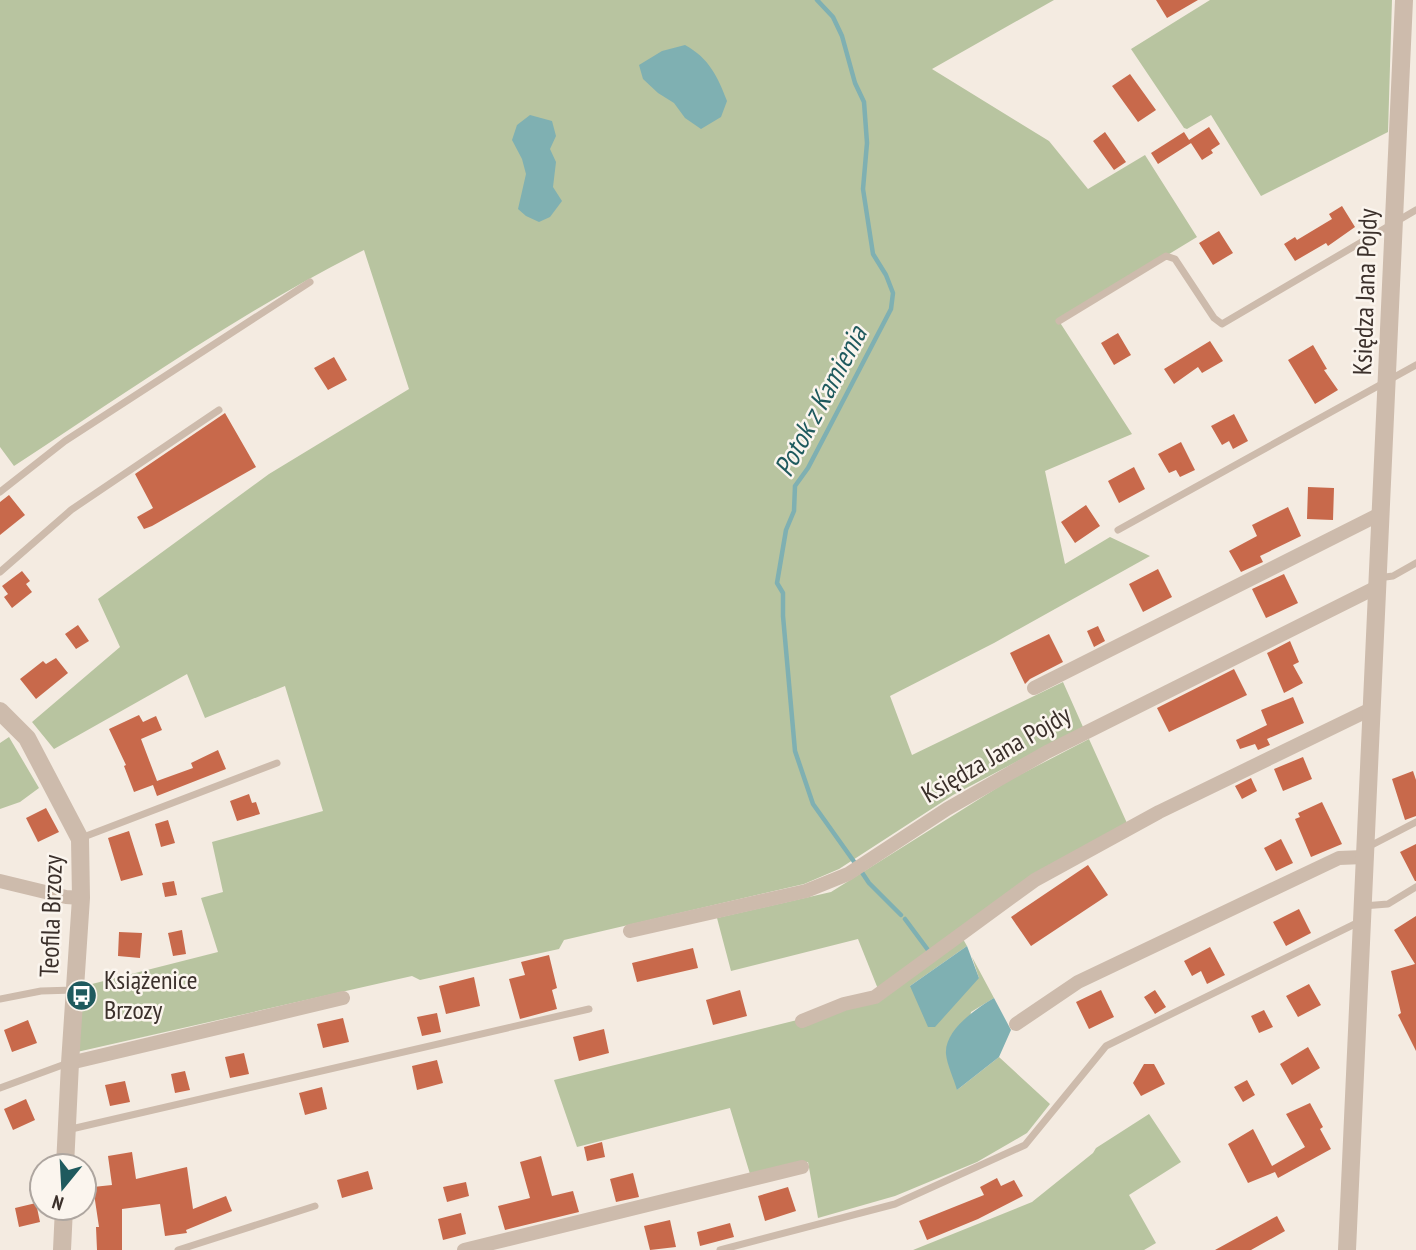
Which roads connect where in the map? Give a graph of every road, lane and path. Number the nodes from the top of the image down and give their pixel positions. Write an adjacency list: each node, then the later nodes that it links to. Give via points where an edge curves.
1 (1404, 0): 3 (street, Księdza Jana Pojdy)
2 (1416, 210): 3 (lane)
3 (1394, 222): 5 (lane, via 1222,324 1175,259 1166,256); 7 (street, Księdza Jana Pojdy)
4 (310, 282): 9 (lane, via 65,441)
5 (1059, 321)
6 (1416, 365): 7 (lane)
7 (1388, 379): 10 (street, Księdza Jana Pojdy); 11 (lane)
8 (219, 410): 13 (lane, via 71,510)
9 (0, 492)
10 (1380, 514): 14 (street, Księdza Jana Pojdy); 15 (street)
11 (1118, 530)
12 (1416, 563): 14 (lane)
13 (0, 572)
14 (1377, 583): 16 (street, Księdza Jana Pojdy); 26 (street, Księdza Jana Pojdy, via 1016,769 834,881)
15 (1034, 688)
16 (1371, 709): 21 (street, Księdza Jana Pojdy); 31 (street, via 1159,811 1035,880 875,997)
17 (0, 711): 20 (street, Teofila Brzozy, via 27,738)
18 (277, 762): 20 (lane)
19 (1416, 822): 21 (lane)
20 (80, 839): 24 (street, Teofila Brzozy)
21 (1365, 853): 25 (street, Księdza Jana Pojdy); 32 (street, via 1339,858 1078,982)
22 (0, 881): 24 (street)
23 (1416, 887): 25 (lane)
24 (81, 898): 27 (street, Teofila Brzozy)
25 (1362, 913): 43 (lane, via 1106,1046 1025,1145 895,1204); 44 (street, Księdza Jana Pojdy)
26 (630, 931)
27 (74, 990): 29 (lane); 33 (street, Teofila Brzozy)
28 (342, 998): 33 (street)
29 (0, 999)
30 (589, 1009): 35 (lane)
31 (802, 1021)
32 (1016, 1024)
33 (70, 1063): 34 (lane); 35 (street, Teofila Brzozy)
34 (0, 1088)
35 (67, 1130): 36 (street, Teofila Brzozy)
36 (66, 1152)
37 (802, 1167): 42 (street)
38 (315, 1206): 41 (lane)
39 (63, 1222): 40 (street)
40 (62, 1250)
41 (178, 1250)
42 (464, 1250)
43 (720, 1250)
44 (1347, 1250)

